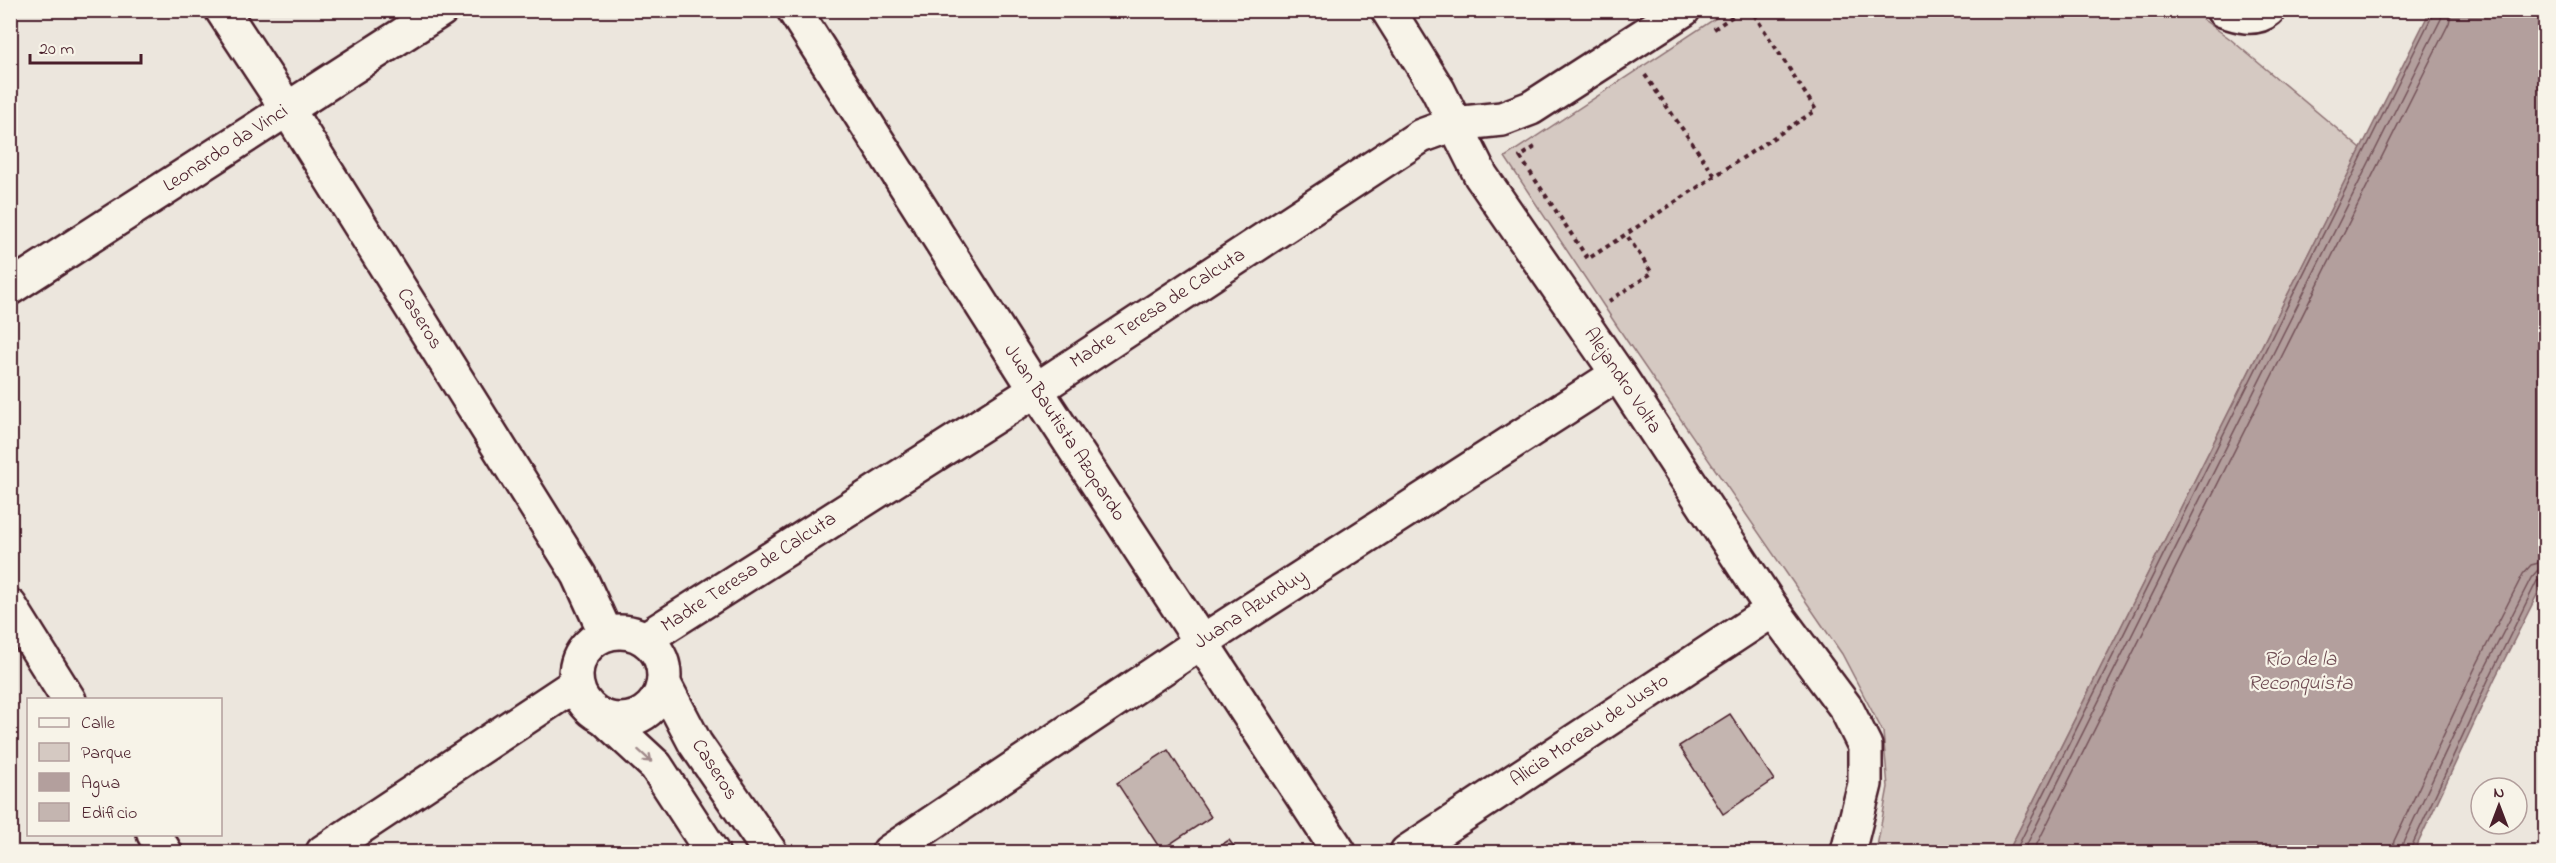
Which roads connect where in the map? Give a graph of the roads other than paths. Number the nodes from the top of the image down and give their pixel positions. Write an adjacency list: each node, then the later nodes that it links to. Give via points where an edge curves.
1 (222, 10): 8 (street, Caseros)
2 (441, 10): 8 (street, Leonardo da Vinci)
3 (794, 10): 12 (street, Juan Bautista Azopardo)
4 (1389, 10): 9 (street, Alejandro Volta)
5 (1683, 10): 9 (street, Madre Teresa de Calcuta, via 1532,108 1502,119)
6 (2223, 10): 7 (street, via 2244,16)
7 (2265, 13)
8 (288, 110): 10 (street, Leonardo da Vinci); 15 (street, Caseros, via 579,575)
9 (1454, 124): 11 (street, Alejandro Volta, via 1481,176); 12 (street, Madre Teresa de Calcuta, via 1422,136)
10 (10, 288)
11 (1618, 374): 14 (street, Alejandro Volta); 17 (street, Juana Azurduy)
12 (1036, 390): 16 (street, Madre Teresa de Calcuta); 17 (street, Juan Bautista Azopardo)
13 (10, 606): 20 (street)
14 (1773, 610): 29 (street, Alicia Moreau de Justo); 30 (street, Alejandro Volta, via 1846,708 1865,746 1865,784)
15 (606, 634): 16 (street, via 627,632); 18 (street, via 582,653)
16 (645, 639): 19 (street, via 657,651 664,667)
17 (1200, 644): 27 (street, Juana Azurduy); 28 (street, Juan Bautista Azopardo)
18 (576, 684): 21 (street, via 585,703); 24 (street)
19 (664, 684): 21 (street, via 656,703 641,716 621,721); 26 (street, Caseros, via 695,742)
20 (68, 698)
21 (602, 716): 25 (street, one-way to 25, via 656,766)
22 (155, 836): 23 (street)
23 (165, 852)
24 (323, 852)
25 (712, 852)
26 (770, 852)
27 (889, 852)
28 (1339, 852)
29 (1407, 852)
30 (1848, 852)

